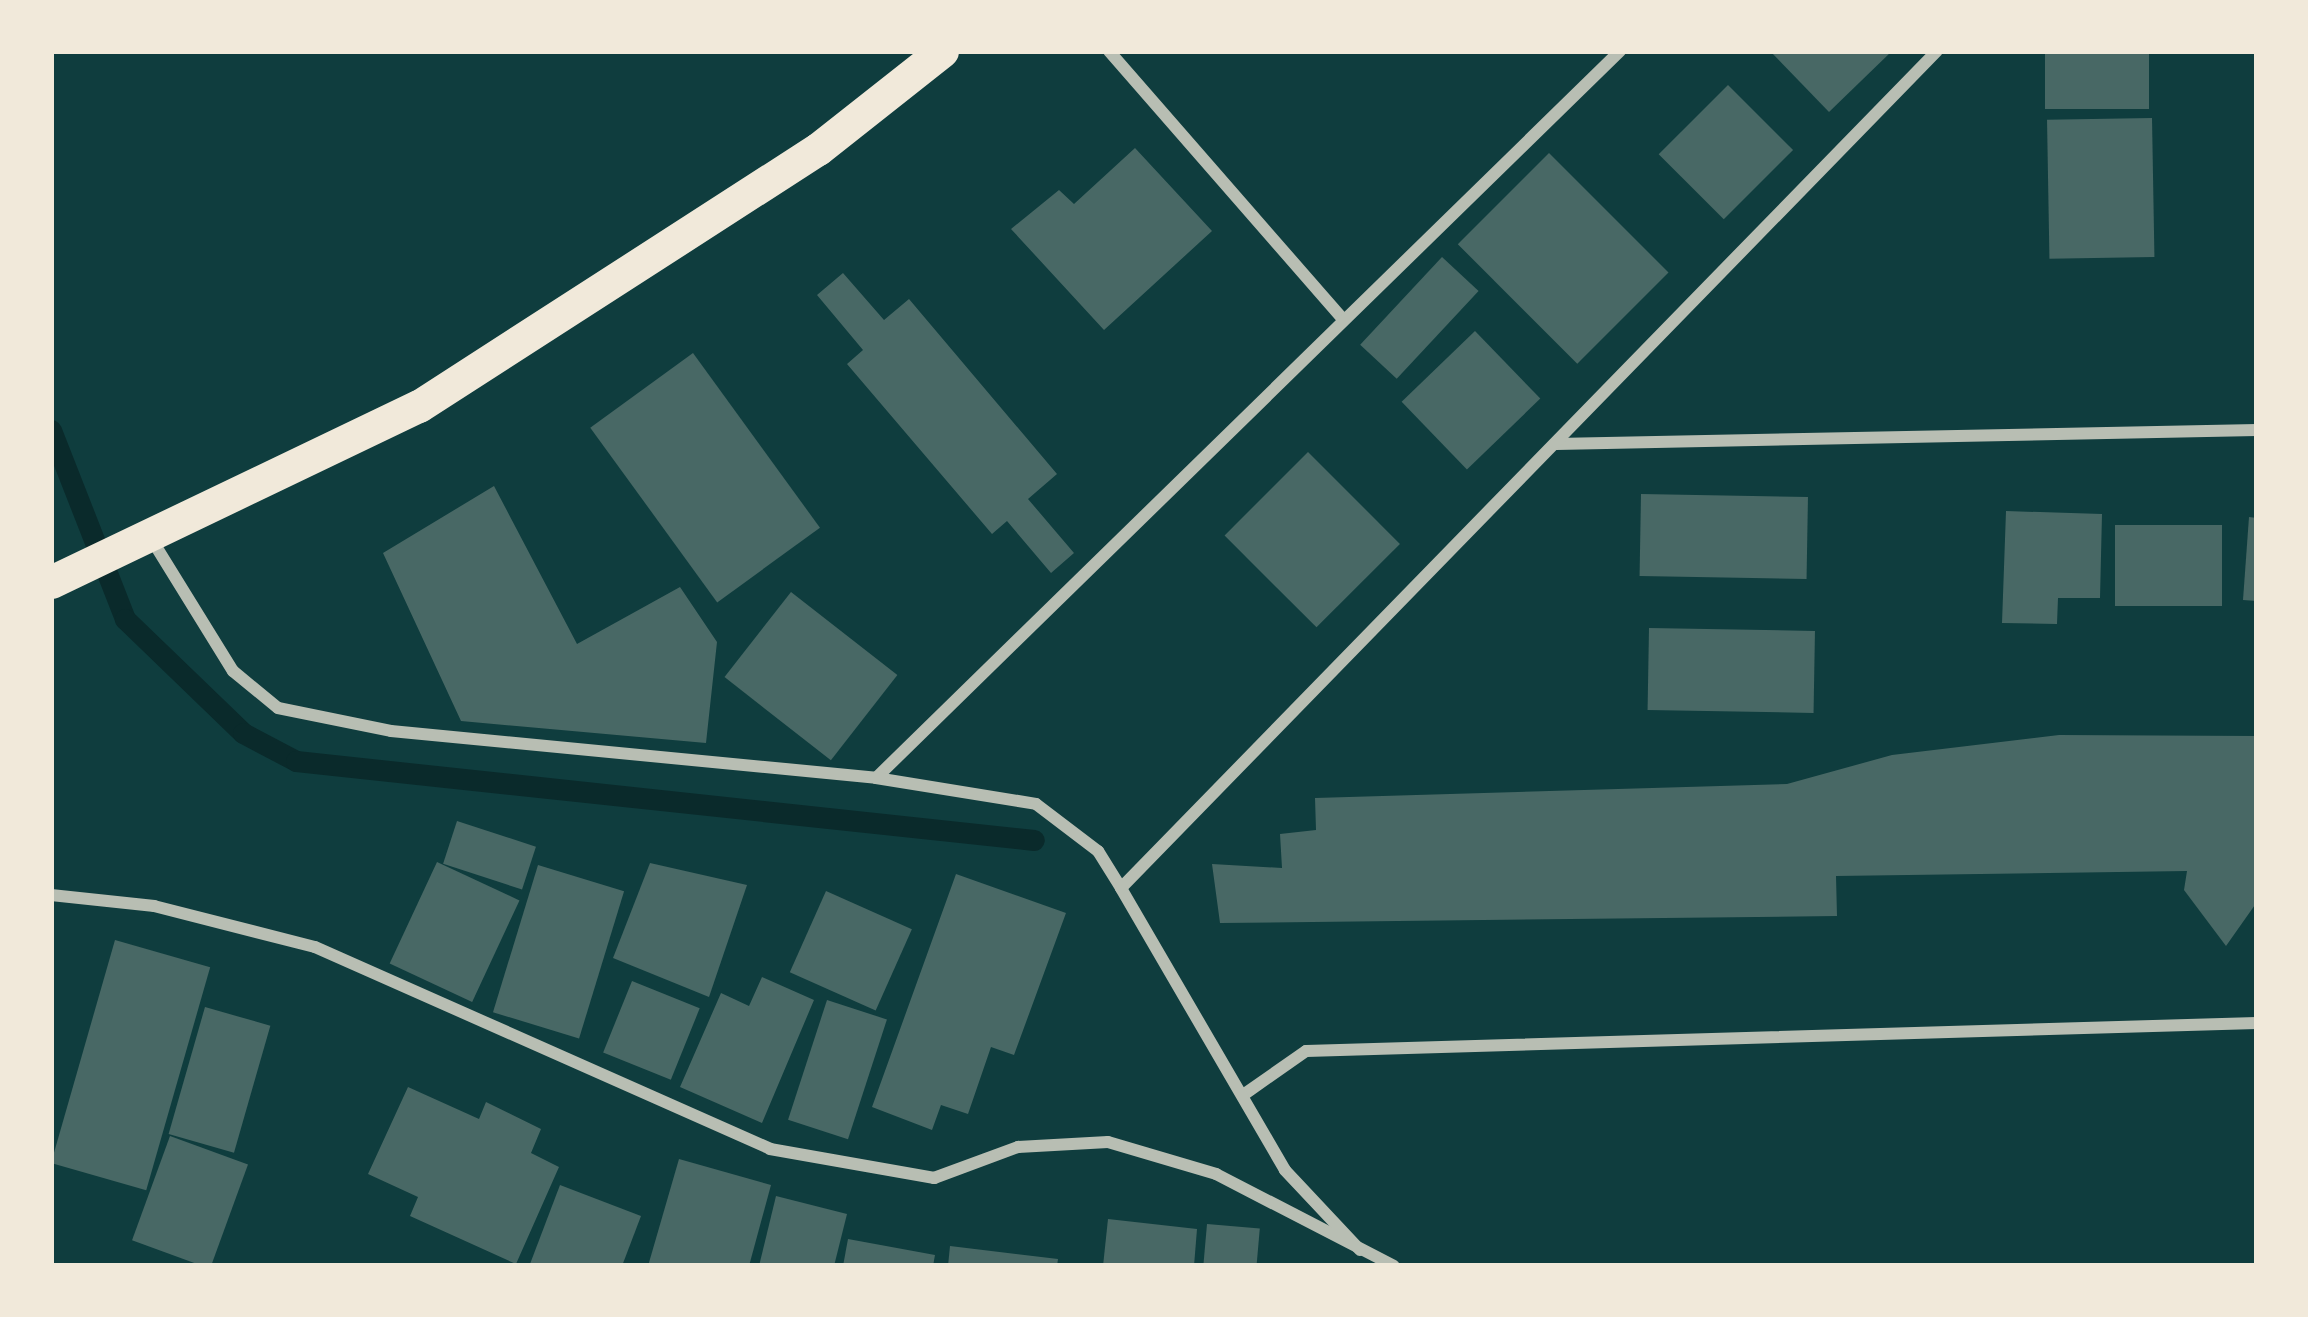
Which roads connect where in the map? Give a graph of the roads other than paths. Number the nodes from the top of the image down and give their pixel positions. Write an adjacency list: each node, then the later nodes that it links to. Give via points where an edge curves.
1 (941, 51): 8 (highway, via 619,285 419,406)
2 (1109, 51): 5 (street)
3 (1620, 51): 5 (street)
4 (1937, 51): 7 (street)
5 (1344, 320): 10 (street)
6 (2257, 430): 7 (street)
7 (1556, 444): 11 (street)
8 (138, 544): 9 (highway); 10 (street, via 233,671 278,708 392,731)
9 (58, 575)
10 (876, 778): 11 (street, via 1036,804 1098,851)
11 (1121, 888): 14 (street)
12 (51, 895): 15 (street, via 154,906 315,947 770,1149 934,1178 1018,1147 1108,1142 1216,1174)
13 (2257, 1023): 14 (street, via 1306,1051)
14 (1246, 1094): 15 (street, via 1285,1170)
15 (1360, 1250): 16 (street)
16 (1394, 1266)

